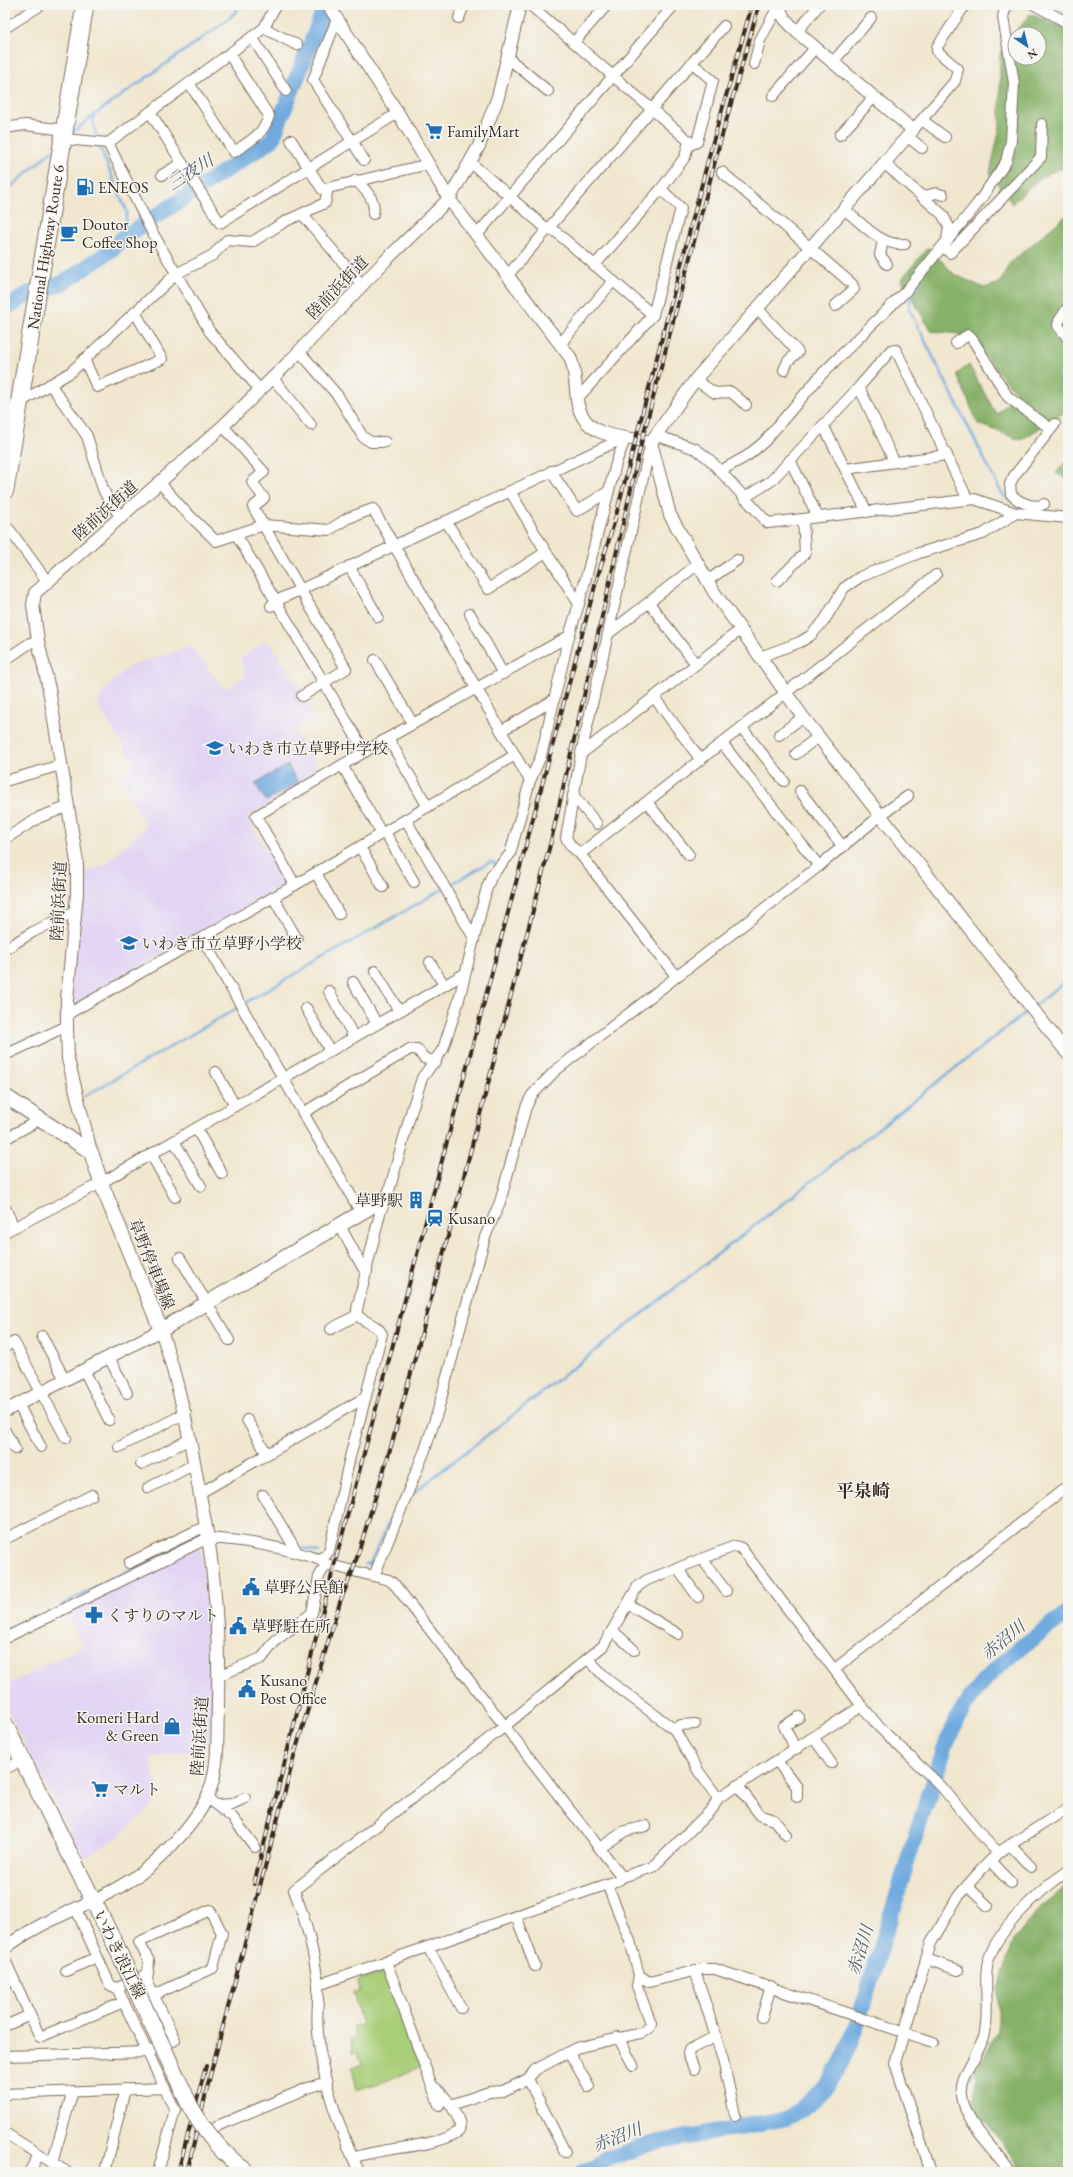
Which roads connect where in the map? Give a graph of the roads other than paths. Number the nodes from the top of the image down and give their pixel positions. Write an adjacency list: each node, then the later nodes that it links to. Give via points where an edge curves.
1 (85, 5): 45 (highway, National Highway Route 6)
2 (276, 5): 21 (street)
3 (328, 5): 17 (street)
4 (464, 5): 15 (street)
5 (520, 5): 28 (street, 陸前浜街道)
6 (530, 5): 24 (street)
7 (607, 5): 24 (street)
8 (674, 5): 32 (street)
9 (819, 5): 22 (street)
10 (965, 5): 41 (street, via 937,46 937,51 958,69 955,81)
11 (1008, 5): 74 (street, via 1003,17 1014,84 1009,154 978,203)
12 (1035, 5): 18 (street)
13 (39, 6): 20 (street)
14 (778, 6): 22 (street); 30 (street, via 760,40)
15 (459, 18)
16 (871, 18): 29 (street)
17 (337, 19): 40 (street); 49 (street, via 313,80)
18 (1068, 23)
19 (724, 26): 38 (street)
20 (5, 28)
21 (264, 28): 23 (street); 25 (street)
22 (797, 32): 26 (street)
23 (252, 37): 27 (street); 34 (street)
24 (574, 42): 32 (street)
25 (297, 46)
26 (815, 48): 29 (street); 36 (street)
27 (230, 54): 33 (street); 33 (street, via 269,116 258,136 234,152)
28 (508, 58): 35 (street); 54 (street, 陸前浜街道, via 498,97)
29 (832, 63): 37 (street)
30 (754, 64)
31 (698, 68): 51 (street, via 713,81 697,142)
32 (613, 75): 38 (street); 66 (street)
33 (190, 83): 39 (street)
34 (286, 91)
35 (548, 92)
36 (773, 96)
37 (873, 98): 44 (street); 46 (street)
38 (652, 110): 51 (street, via 689,141); 71 (street)
39 (150, 112): 50 (street); 55 (street)
40 (398, 113): 49 (street); 57 (street)
41 (922, 120): 44 (street); 47 (street)
42 (1042, 124): 74 (street, via 1041,157 950,253)
43 (5, 128): 45 (street, via 26,125)
44 (910, 133): 52 (street); 56 (street)
45 (64, 134): 50 (street); 101 (highway, National Highway Route 6, via 35,309)
46 (840, 135)
47 (944, 137)
48 (291, 140): 58 (street)
49 (352, 142): 53 (street); 58 (street)
50 (106, 144): 79 (street)
51 (688, 146): 63 (street, via 685,157)
52 (922, 148)
53 (364, 160)
54 (470, 162): 66 (street); 67 (street, 陸前浜街道)
55 (182, 163): 58 (street, via 220,223); 60 (street)
56 (884, 163): 65 (street); 68 (street)
57 (429, 164): 61 (street); 67 (street)
58 (309, 168): 62 (street)
59 (722, 172): 76 (street)
60 (162, 175)
61 (356, 180): 69 (street, via 328,188 325,203); 70 (street, via 372,199 375,207)
62 (322, 189)
63 (661, 189): 78 (street); 87 (street, via 681,208)
64 (944, 194): 65 (street)
65 (922, 196): 74 (street, via 947,222 949,227)
66 (510, 197): 71 (street); 72 (street)
67 (450, 199): 72 (street); 82 (street, 陸前浜街道)
68 (844, 209): 73 (street); 76 (street)
69 (302, 214): 79 (street, via 252,242 227,240 214,255); 82 (street)
70 (373, 214)
71 (548, 230): 78 (street, via 556,232); 80 (street)
72 (476, 236): 80 (street)
73 (882, 240): 75 (street, via 897,245); 77 (street, via 880,256)
74 (945, 243): 113 (street, via 905,292 822,376 764,442 747,456)
75 (905, 244)
76 (810, 248): 83 (street, via 852,284 854,289); 85 (street)
77 (887, 264)
78 (594, 266): 81 (street)
79 (176, 274): 86 (street); 98 (street, via 210,332)
80 (507, 276): 89 (street)
81 (613, 281): 87 (street); 89 (street)
82 (362, 285): 91 (street, 陸前浜街道)
83 (835, 306)
84 (1068, 307): 88 (street, via 1058,326)
85 (758, 308): 93 (street, via 798,352 788,361); 95 (street)
86 (135, 312): 92 (street); 92 (street, via 162,359 97,387)
87 (653, 315): 99 (street)
88 (1068, 338)
89 (561, 343): 99 (street, via 575,368)
90 (956, 343): 118 (street, via 968,335 971,337 1008,397 1053,427 1014,476 1010,484)
91 (299, 351): 94 (street, 陸前浜街道); 107 (street, via 338,396 363,437 371,442)
92 (84, 359): 96 (street, via 71,372)
93 (784, 370)
94 (272, 377): 98 (street, 陸前浜街道); 102 (street)
95 (695, 380): 100 (street, via 715,393 731,392); 106 (street)
96 (50, 384): 101 (street); 125 (street, via 87,436 103,489)
97 (859, 387): 103 (street); 108 (street, via 891,350 896,350); 110 (street)
98 (260, 390): 104 (street, 陸前浜街道)
99 (577, 399): 105 (street, via 581,416 587,424 608,434)
100 (746, 405)
101 (14, 411): 115 (highway, National Highway Route 6)
102 (311, 425)
103 (823, 425): 109 (street); 111 (street)
104 (223, 426): 114 (street, 陸前浜街道); 130 (street, via 264,472 252,482 264,498 253,506)
105 (626, 437): 106 (street); 112 (street); 117 (street)
106 (653, 438): 113 (street, via 696,449); 136 (street, via 670,515); 149 (street)
107 (385, 442)
108 (947, 455): 110 (street); 120 (street)
109 (790, 460): 119 (street, via 771,481); 126 (street)
110 (894, 461): 111 (street)
111 (845, 469): 123 (street)
112 (551, 471): 116 (street); 117 (street, via 578,511)
113 (720, 471): 119 (street)
114 (160, 483): 125 (street, 陸前浜街道); 132 (street, via 216,541)
115 (5, 490)
116 (510, 491): 129 (street); 134 (street)
117 (609, 491): 145 (street)
118 (1013, 496): 121 (street, via 1018,501 1040,506); 122 (street)
119 (744, 498): 128 (street, via 768,523)
120 (968, 500): 122 (street, via 974,499); 123 (street)
121 (1044, 504)
122 (1004, 509): 124 (street)
123 (867, 512): 126 (street)
124 (1016, 513): 127 (street); 152 (street, via 983,534 918,553 860,577 844,588 824,621 810,636)
125 (122, 518): 139 (street, 陸前浜街道)
126 (818, 518): 128 (street)
127 (1068, 518)
128 (803, 519): 141 (street, via 805,554)
129 (446, 521): 133 (street); 134 (street, via 488,589)
130 (264, 525): 132 (street); 133 (street, via 328,530 348,518 373,509); 142 (street)
131 (5, 527): 139 (street)
132 (236, 534): 144 (street)
133 (393, 545): 137 (street); 158 (street)
134 (546, 552): 145 (street)
135 (738, 560): 140 (street)
136 (698, 564): 140 (street); 143 (street)
137 (349, 566): 142 (street); 147 (street)
138 (936, 575): 159 (street)
139 (47, 581): 151 (street, 陸前浜街道, via 35,593 33,605)
140 (707, 581): 148 (street)
141 (777, 581)
142 (301, 589): 144 (street); 157 (street, via 346,669)
143 (648, 603): 149 (street); 155 (street)
144 (273, 604): 157 (street)
145 (579, 604): 150 (street)
146 (470, 614): 156 (street)
147 (378, 617)
148 (740, 630): 152 (street); 155 (street)
149 (608, 634): 172 (street)
150 (569, 636): 156 (street); 162 (street)
151 (38, 641): 153 (street); 176 (street, 陸前浜街道, via 49,689)
152 (760, 656): 159 (street)
153 (5, 660)
154 (376, 660): 164 (street)
155 (696, 664): 161 (street)
156 (503, 674): 158 (street)
157 (324, 683): 160 (street); 171 (street)
158 (476, 689): 164 (street); 166 (street)
159 (787, 693): 163 (street); 165 (street)
160 (302, 696)
161 (654, 697): 172 (street); 175 (street)
162 (552, 701): 166 (street); 179 (street, via 541,756)
163 (803, 717): 167 (street); 168 (street)
164 (413, 724): 169 (street)
165 (742, 728): 170 (street); 180 (street)
166 (501, 731): 174 (street)
167 (779, 735)
168 (819, 736): 173 (street); 187 (street)
169 (388, 738): 171 (street); 186 (street)
170 (722, 743): 175 (street); 196 (street)
171 (365, 752): 177 (street)
172 (581, 754): 182 (street)
173 (796, 754)
174 (515, 755): 179 (street); 186 (street)
175 (701, 760): 184 (street)
176 (61, 765): 178 (street); 185 (street, 陸前浜街道)
177 (342, 765): 190 (street); 199 (street, via 256,816)
178 (5, 781)
179 (530, 781): 205 (street, via 510,854 492,875)
180 (784, 781)
181 (800, 791): 193 (street)
182 (573, 795): 189 (street); 194 (street, via 566,838)
183 (908, 796): 187 (street)
184 (647, 802): 194 (street); 195 (street)
185 (67, 807): 191 (street, via 40,817); 202 (street, 陸前浜街道, via 77,862)
186 (428, 807): 188 (street)
187 (881, 815): 193 (street); 221 (street)
188 (406, 820): 190 (street); 205 (street)
189 (597, 824)
190 (383, 833): 192 (street); 198 (street)
191 (5, 839)
192 (360, 847): 197 (street); 200 (street)
193 (843, 847): 196 (street)
194 (580, 854): 211 (street)
195 (689, 855)
196 (819, 866): 211 (street)
197 (316, 873): 199 (street); 203 (street)
198 (414, 882)
199 (295, 885): 201 (street)
200 (383, 886)
201 (273, 897): 204 (street); 206 (street)
202 (75, 911): 207 (street); 217 (street, 陸前浜街道)
203 (339, 914)
204 (202, 938): 217 (street); 225 (street)
205 (474, 938): 210 (street)
206 (297, 939)
207 (5, 949)
208 (430, 962): 213 (street)
209 (375, 971): 216 (street)
210 (464, 974): 213 (street); 223 (street, via 443,1048)
211 (676, 976): 287 (street, via 555,1071 532,1095 500,1202 485,1237 438,1410)
212 (353, 982): 218 (street)
213 (444, 985): 216 (street)
214 (329, 991): 219 (street)
215 (306, 1008): 220 (street)
216 (399, 1011): 218 (street)
217 (66, 1020): 222 (street); 233 (street, 陸前浜街道, via 68,1059)
218 (377, 1024): 219 (street)
219 (354, 1037): 220 (street)
220 (330, 1051): 225 (street)
221 (1068, 1054)
222 (5, 1055)
223 (436, 1062): 228 (street, via 424,1058 416,1049 410,1049); 239 (street, via 422,1078)
224 (216, 1072): 227 (street)
225 (283, 1078): 227 (street); 228 (street)
226 (5, 1096): 229 (main road)
227 (235, 1106): 230 (street)
228 (303, 1113): 241 (street)
229 (41, 1119): 231 (street); 233 (main road)
230 (196, 1128): 232 (street); 235 (street)
231 (5, 1139)
232 (174, 1141): 234 (street); 237 (street)
233 (91, 1152): 236 (main road, 草野停車場線)
234 (151, 1154): 236 (street); 238 (street)
235 (222, 1174)
236 (101, 1183): 243 (street); 250 (main road, 草野停車場線)
237 (201, 1186)
238 (176, 1197)
239 (386, 1198): 241 (main road, 草野停車場線); 246 (street, via 380,1213)
240 (5, 1208): 243 (street)
241 (361, 1213): 242 (main road, 草野停車場線)
242 (340, 1226): 246 (street); 247 (main road, 草野停車場線)
243 (14, 1227): 244 (street)
244 (5, 1232)
245 (180, 1258): 247 (street)
246 (367, 1271): 248 (street)
247 (207, 1303): 250 (main road, 草野停車場線); 252 (street)
248 (357, 1314): 249 (street); 259 (street, via 379,1328 382,1334)
249 (331, 1329)
250 (161, 1330): 254 (street); 262 (street, 陸前浜街道)
251 (42, 1336): 256 (street)
252 (229, 1340)
253 (5, 1347): 257 (street, via 14,1342)
254 (109, 1358): 255 (street); 258 (street)
255 (84, 1370): 256 (street); 263 (street)
256 (65, 1380): 257 (street)
257 (41, 1392): 260 (street); 266 (street)
258 (128, 1393)
259 (366, 1397): 271 (street); 285 (street, via 329,1551)
260 (18, 1404): 261 (street); 269 (street)
261 (5, 1411)
262 (186, 1413): 267 (street, 陸前浜街道); 268 (street)
263 (110, 1420)
264 (246, 1420): 271 (street)
265 (5, 1431): 270 (street)
266 (66, 1438)
267 (190, 1439): 272 (street); 273 (street, 陸前浜街道)
268 (119, 1446)
269 (41, 1447)
270 (15, 1449)
271 (267, 1454): 276 (street)
272 (142, 1464)
273 (195, 1464): 275 (street); 276 (street, 陸前浜街道)
274 (1068, 1486): 296 (street)
275 (148, 1488)
276 (200, 1493): 279 (street, 陸前浜街道)
277 (92, 1495): 281 (street)
278 (263, 1495): 282 (street)
279 (206, 1526): 280 (street, 陸前浜街道); 284 (street)
280 (208, 1538): 282 (street); 293 (street); 297 (street, 陸前浜街道)
281 (5, 1540)
282 (297, 1552): 285 (street)
283 (702, 1558): 286 (street); 288 (street); 296 (street, via 735,1546 741,1548)
284 (129, 1562)
285 (322, 1562): 287 (street); 297 (street, via 312,1613 276,1640 262,1658)
286 (676, 1568): 289 (street); 290 (street, via 641,1583)
287 (374, 1576): 302 (street, via 389,1580 399,1589)
288 (726, 1591)
289 (698, 1596)
290 (628, 1604): 291 (street); 292 (street)
291 (613, 1631): 294 (street); 295 (street, via 604,1646)
292 (678, 1634)
293 (5, 1638)
294 (634, 1650)
295 (588, 1659): 302 (street); 303 (street, via 608,1680)
296 (835, 1669): 298 (street)
297 (218, 1676): 312 (street, 陸前浜街道, via 215,1773)
298 (862, 1706): 304 (street); 322 (street, via 880,1728 939,1784)
299 (799, 1717): 305 (street, via 784,1726)
300 (695, 1724): 303 (street, via 681,1725)
301 (5, 1725): 306 (main road, いわき浪江線)
302 (505, 1726): 321 (street); 346 (street, via 294,1890 309,1932)
303 (674, 1729): 314 (street)
304 (814, 1738): 305 (street); 308 (street)
305 (796, 1750): 307 (street)
306 (23, 1760): 309 (street); 330 (main road, いわき浪江線)
307 (778, 1761): 310 (street); 311 (street, via 797,1787)
308 (831, 1763)
309 (5, 1769)
310 (738, 1786): 314 (street); 318 (street, via 762,1816 774,1820)
311 (797, 1797)
312 (207, 1798): 315 (street); 330 (street, 陸前浜街道, via 188,1826 150,1866 131,1881)
313 (245, 1798): 315 (street, via 232,1804)
314 (718, 1798): 326 (street, via 709,1812 653,1867)
315 (218, 1805): 320 (street, via 249,1833)
316 (1068, 1808): 319 (street)
317 (646, 1826): 321 (street, via 625,1831)
318 (786, 1834)
319 (1010, 1845): 322 (street); 324 (street)
320 (255, 1847)
321 (600, 1848): 326 (street)
322 (999, 1852): 323 (street)
323 (990, 1861): 327 (street); 329 (street)
324 (1031, 1867)
325 (1068, 1871): 388 (street, via 1038,1895 1004,1932 993,1949 987,1970 985,2032 963,2084 962,2097 971,2122)
326 (622, 1877): 328 (street)
327 (1011, 1883)
328 (607, 1884): 333 (street); 345 (street, via 630,1941)
329 (966, 1886): 331 (street); 337 (street, via 938,1928)
330 (94, 1902): 332 (street, 陸前浜街道); 385 (main road, いわき浪江線, bridge, via 193,2112 218,2146)
331 (988, 1906)
332 (76, 1909): 335 (street, 陸前浜街道, via 39,1924); 336 (street)
333 (516, 1916): 334 (street); 340 (street)
334 (428, 1947): 339 (street); 351 (street)
335 (5, 1948)
336 (97, 1957): 343 (street); 348 (street, via 110,1985)
337 (926, 1959): 342 (street); 355 (street)
338 (5, 1960): 352 (street)
339 (386, 1961): 346 (street); 366 (street)
340 (535, 1966)
341 (695, 1970): 345 (street, via 649,1982); 347 (street, via 716,1969); 356 (street)
342 (958, 1970)
343 (66, 1971)
344 (148, 1974): 348 (street); 349 (street, via 147,1981); 349 (street, via 149,1961 139,1942 210,1910 222,1933 213,1968)
345 (638, 1975): 357 (street, via 637,1986 651,2023 650,2027 641,2033)
346 (318, 1985): 365 (street, via 318,2032)
347 (771, 1986): 353 (street); 355 (street)
348 (118, 1988): 350 (street)
349 (154, 1995): 359 (street, via 175,2040)
350 (124, 2002): 352 (street, via 40,2037); 359 (street)
351 (461, 2008)
352 (30, 2015): 354 (street)
353 (762, 2017)
354 (5, 2026)
355 (904, 2032): 358 (street); 387 (street, via 895,2061)
356 (716, 2036): 363 (street, via 689,2050); 374 (street)
357 (618, 2037): 360 (street); 362 (street)
358 (933, 2042)
359 (148, 2052): 361 (street); 368 (street)
360 (569, 2052): 364 (street, via 536,2070); 367 (street)
361 (5, 2056)
362 (633, 2065)
363 (694, 2069)
364 (528, 2079): 373 (street, via 503,2091 489,2092); 377 (street)
365 (327, 2082): 375 (street); 379 (street)
366 (434, 2087): 372 (street); 373 (street)
367 (589, 2087)
368 (165, 2088): 369 (street); 384 (street, via 175,2110)
369 (125, 2089): 370 (street); 383 (street)
370 (73, 2091): 371 (street); 380 (street)
371 (5, 2094)
372 (440, 2105)
373 (451, 2105): 379 (street, via 460,2128 453,2135 407,2147 365,2153)
374 (735, 2115)
375 (217, 2126)
376 (5, 2133): 378 (street)
377 (565, 2152)
378 (38, 2155): 380 (street); 381 (street)
379 (353, 2158): 386 (street)
380 (52, 2163): 382 (street)
381 (29, 2172)
382 (67, 2172)
383 (105, 2172)
384 (158, 2172)
385 (247, 2172)
386 (359, 2172)
387 (931, 2172)
388 (1010, 2172)

